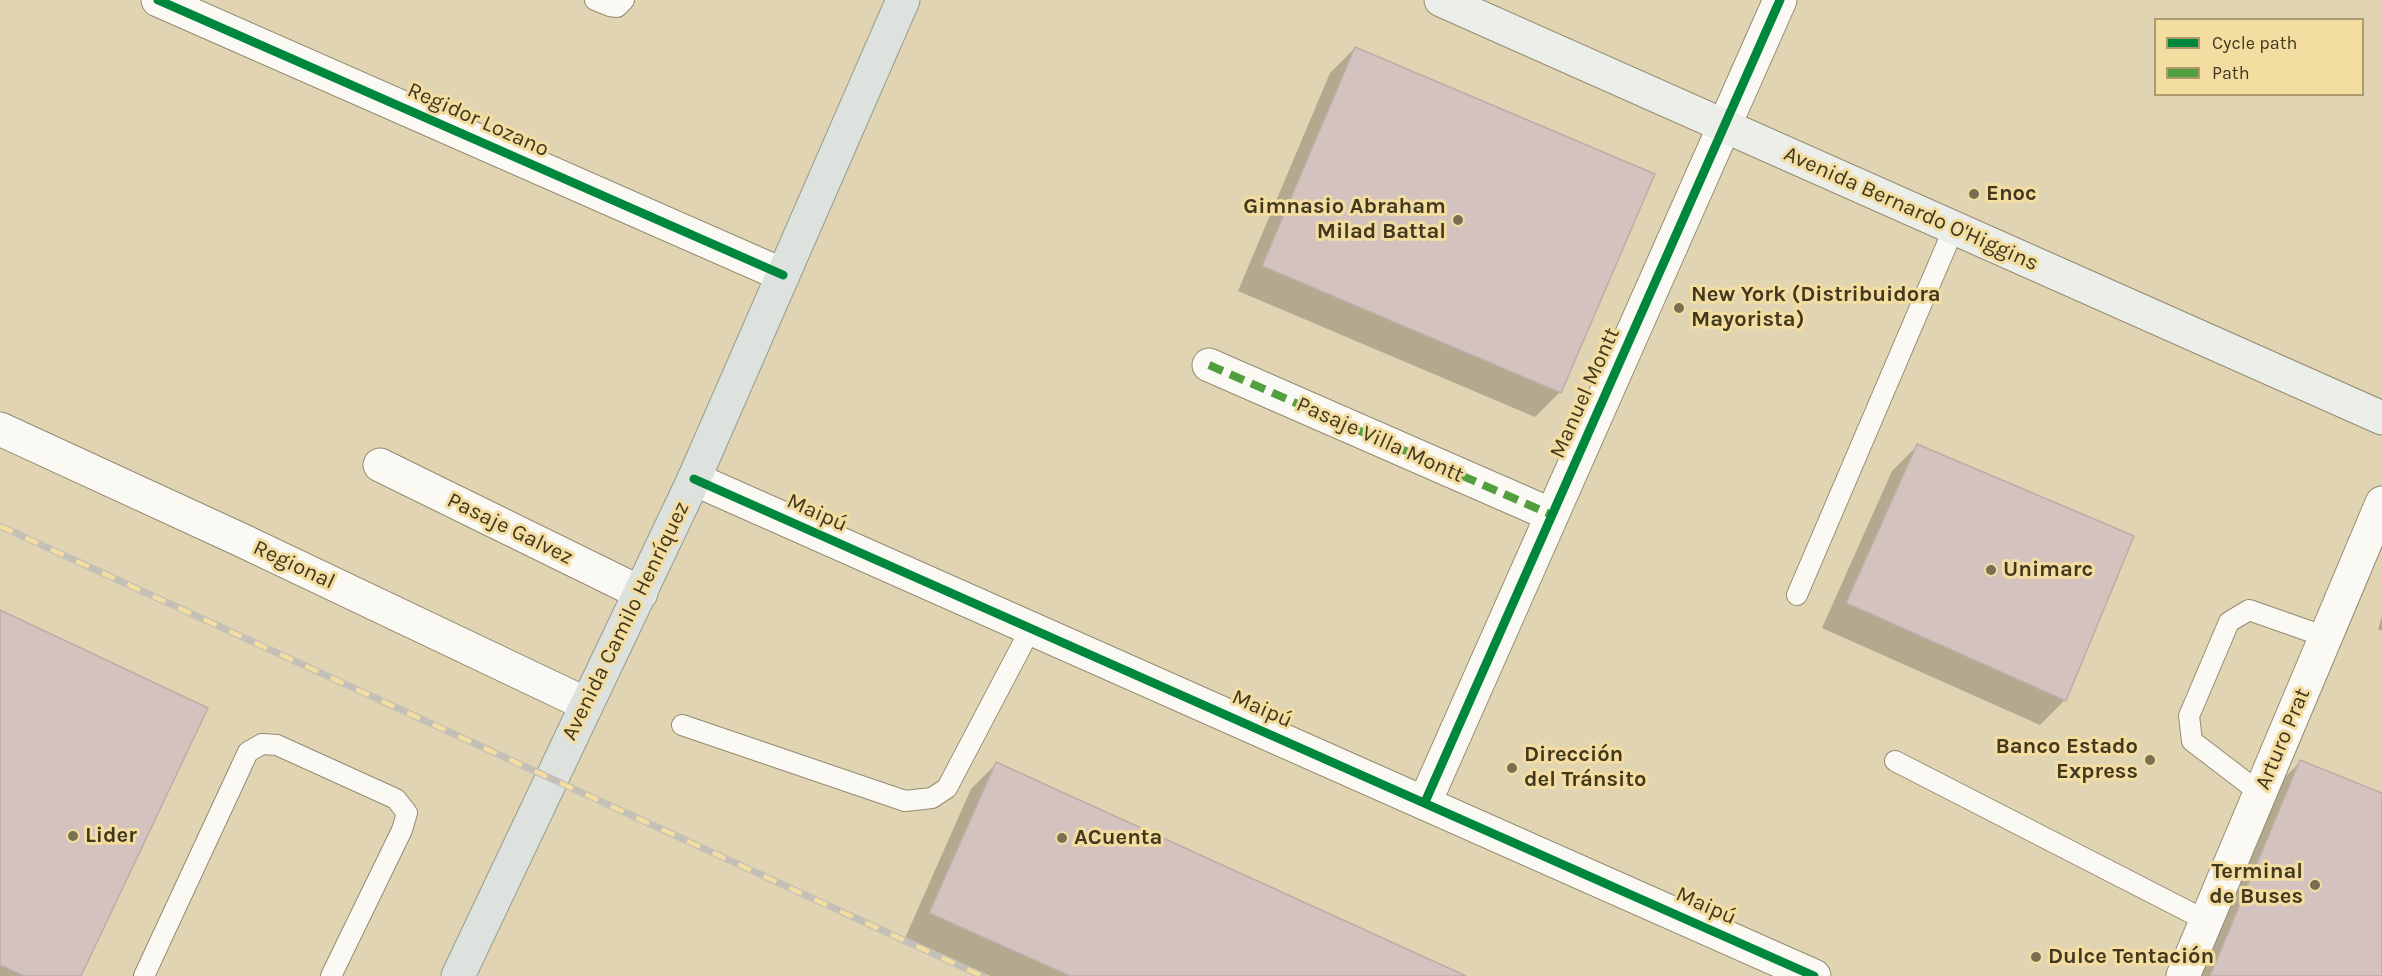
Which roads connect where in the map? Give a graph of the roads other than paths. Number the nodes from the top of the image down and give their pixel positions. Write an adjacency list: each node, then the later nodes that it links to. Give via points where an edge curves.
1 (158, 0): 10 (street, Regidor Lozano)
2 (595, 0): 3 (lane, via 617,7)
3 (624, 0)
4 (903, 0): 10 (main road, Avenida Camilo Henríquez)
5 (1441, 0): 7 (main road, Avenida Bernardo O'Higgins)
6 (1780, 0): 8 (street, Manuel Montt)
7 (1483, 9): 8 (main road, Avenida Bernardo O'Higgins)
8 (1726, 126): 9 (main road, Avenida Bernardo O'Higgins); 17 (street, Manuel Montt)
9 (1954, 228): 12 (main road, Avenida Bernardo O'Higgins); 19 (lane)
10 (783, 275): 15 (main road, Avenida Camilo Henríquez)
11 (1209, 364): 17 (street, Pasaje Villa Montt)
12 (2382, 418)
13 (0, 429): 22 (street, Regional)
14 (380, 465): 18 (street, Pasaje Galvez)
15 (693, 479): 18 (main road, Avenida Camilo Henríquez); 20 (street, Maipú)
16 (2382, 503): 21 (street, Arturo Prat)
17 (1552, 515): 26 (street, Manuel Montt)
18 (641, 592): 22 (main road, Avenida Camilo Henríquez)
19 (1797, 595)
20 (1031, 628): 23 (lane, via 947,788 932,798 905,801); 26 (street, Maipú)
21 (2326, 637): 25 (street, Arturo Prat); 25 (lane, via 2249,610 2229,622 2189,716 2193,741)
22 (586, 704): 30 (main road, Avenida Camilo Henríquez)
23 (682, 725)
24 (1895, 761): 27 (lane)
25 (2260, 793): 27 (street, Arturo Prat)
26 (1425, 802): 31 (street, Maipú)
27 (2207, 921): 32 (street, Arturo Prat)
28 (144, 976): 29 (lane, via 248,752 262,744 277,745 396,799 407,813)
29 (331, 976)
30 (458, 976)
31 (1814, 976)
32 (2184, 976)

